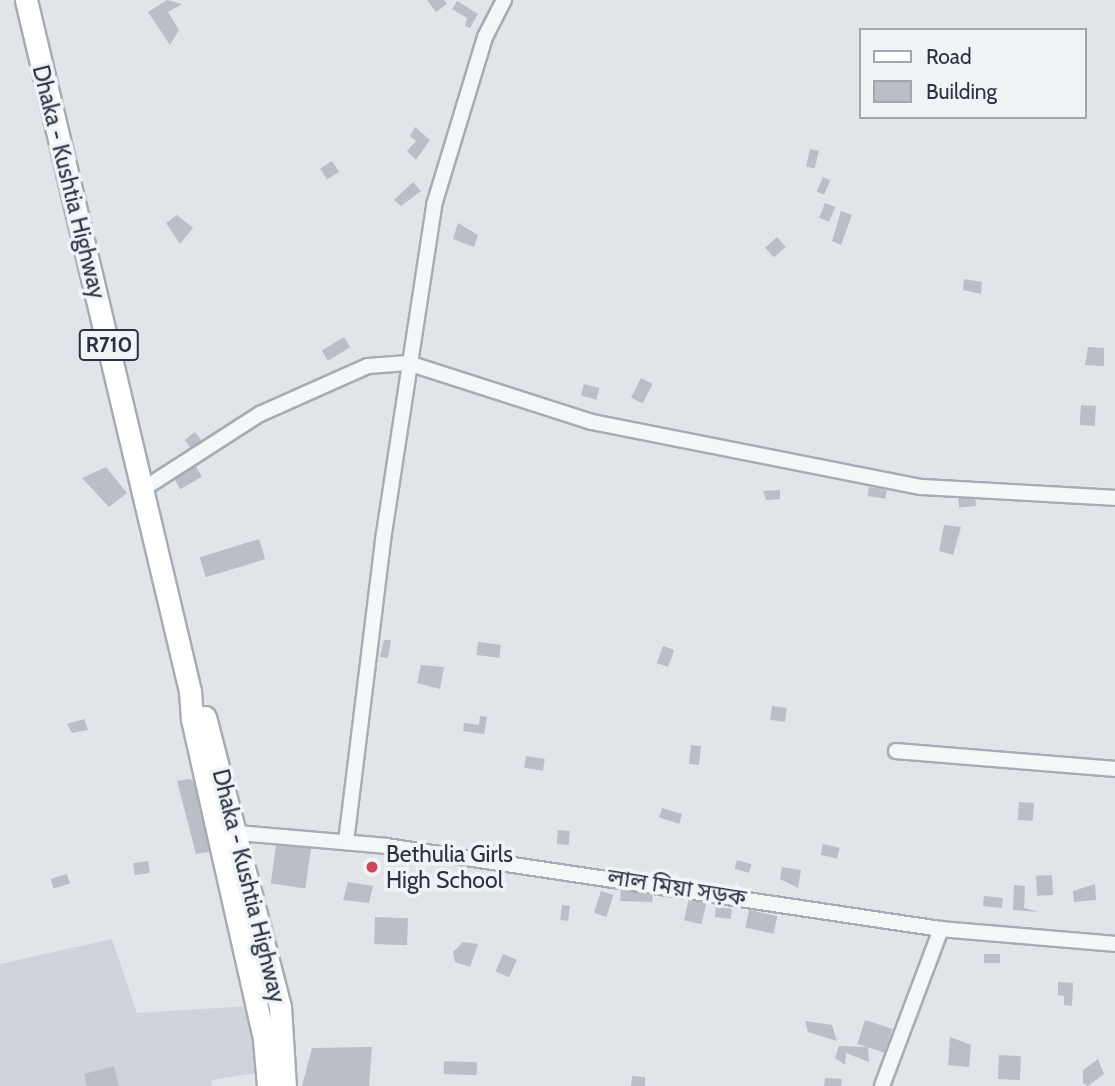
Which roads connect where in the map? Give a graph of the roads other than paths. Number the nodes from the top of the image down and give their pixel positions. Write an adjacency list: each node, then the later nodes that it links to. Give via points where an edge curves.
1 (26, 0): 4 (main road, Dhaka - Kushtia Highway / R710)
2 (504, 0): 3 (street, via 485,37 434,205)
3 (408, 363): 4 (street, via 368,366 260,414); 5 (street, via 592,422 921,487); 10 (street)
4 (143, 489): 6 (main road, Dhaka - Kushtia Highway / R710)
5 (1115, 498)
6 (190, 691): 9 (main road, Dhaka - Kushtia Highway / R710, via 206,721); 13 (main road, Dhaka - Kushtia Highway / R710, via 192,719 261,1027)
7 (896, 751): 8 (street)
8 (1115, 769)
9 (238, 833): 10 (street, লাল মিয়া সড়ক); 14 (main road, Dhaka - Kushtia Highway / R710, via 280,1007)
10 (346, 842): 11 (street, লাল মিয়া সড়ক, via 605,876)
11 (941, 929): 12 (street, লাল মিয়া সড়ক); 15 (street)
12 (1115, 944)
13 (268, 1086)
14 (285, 1086)
15 (883, 1086)

